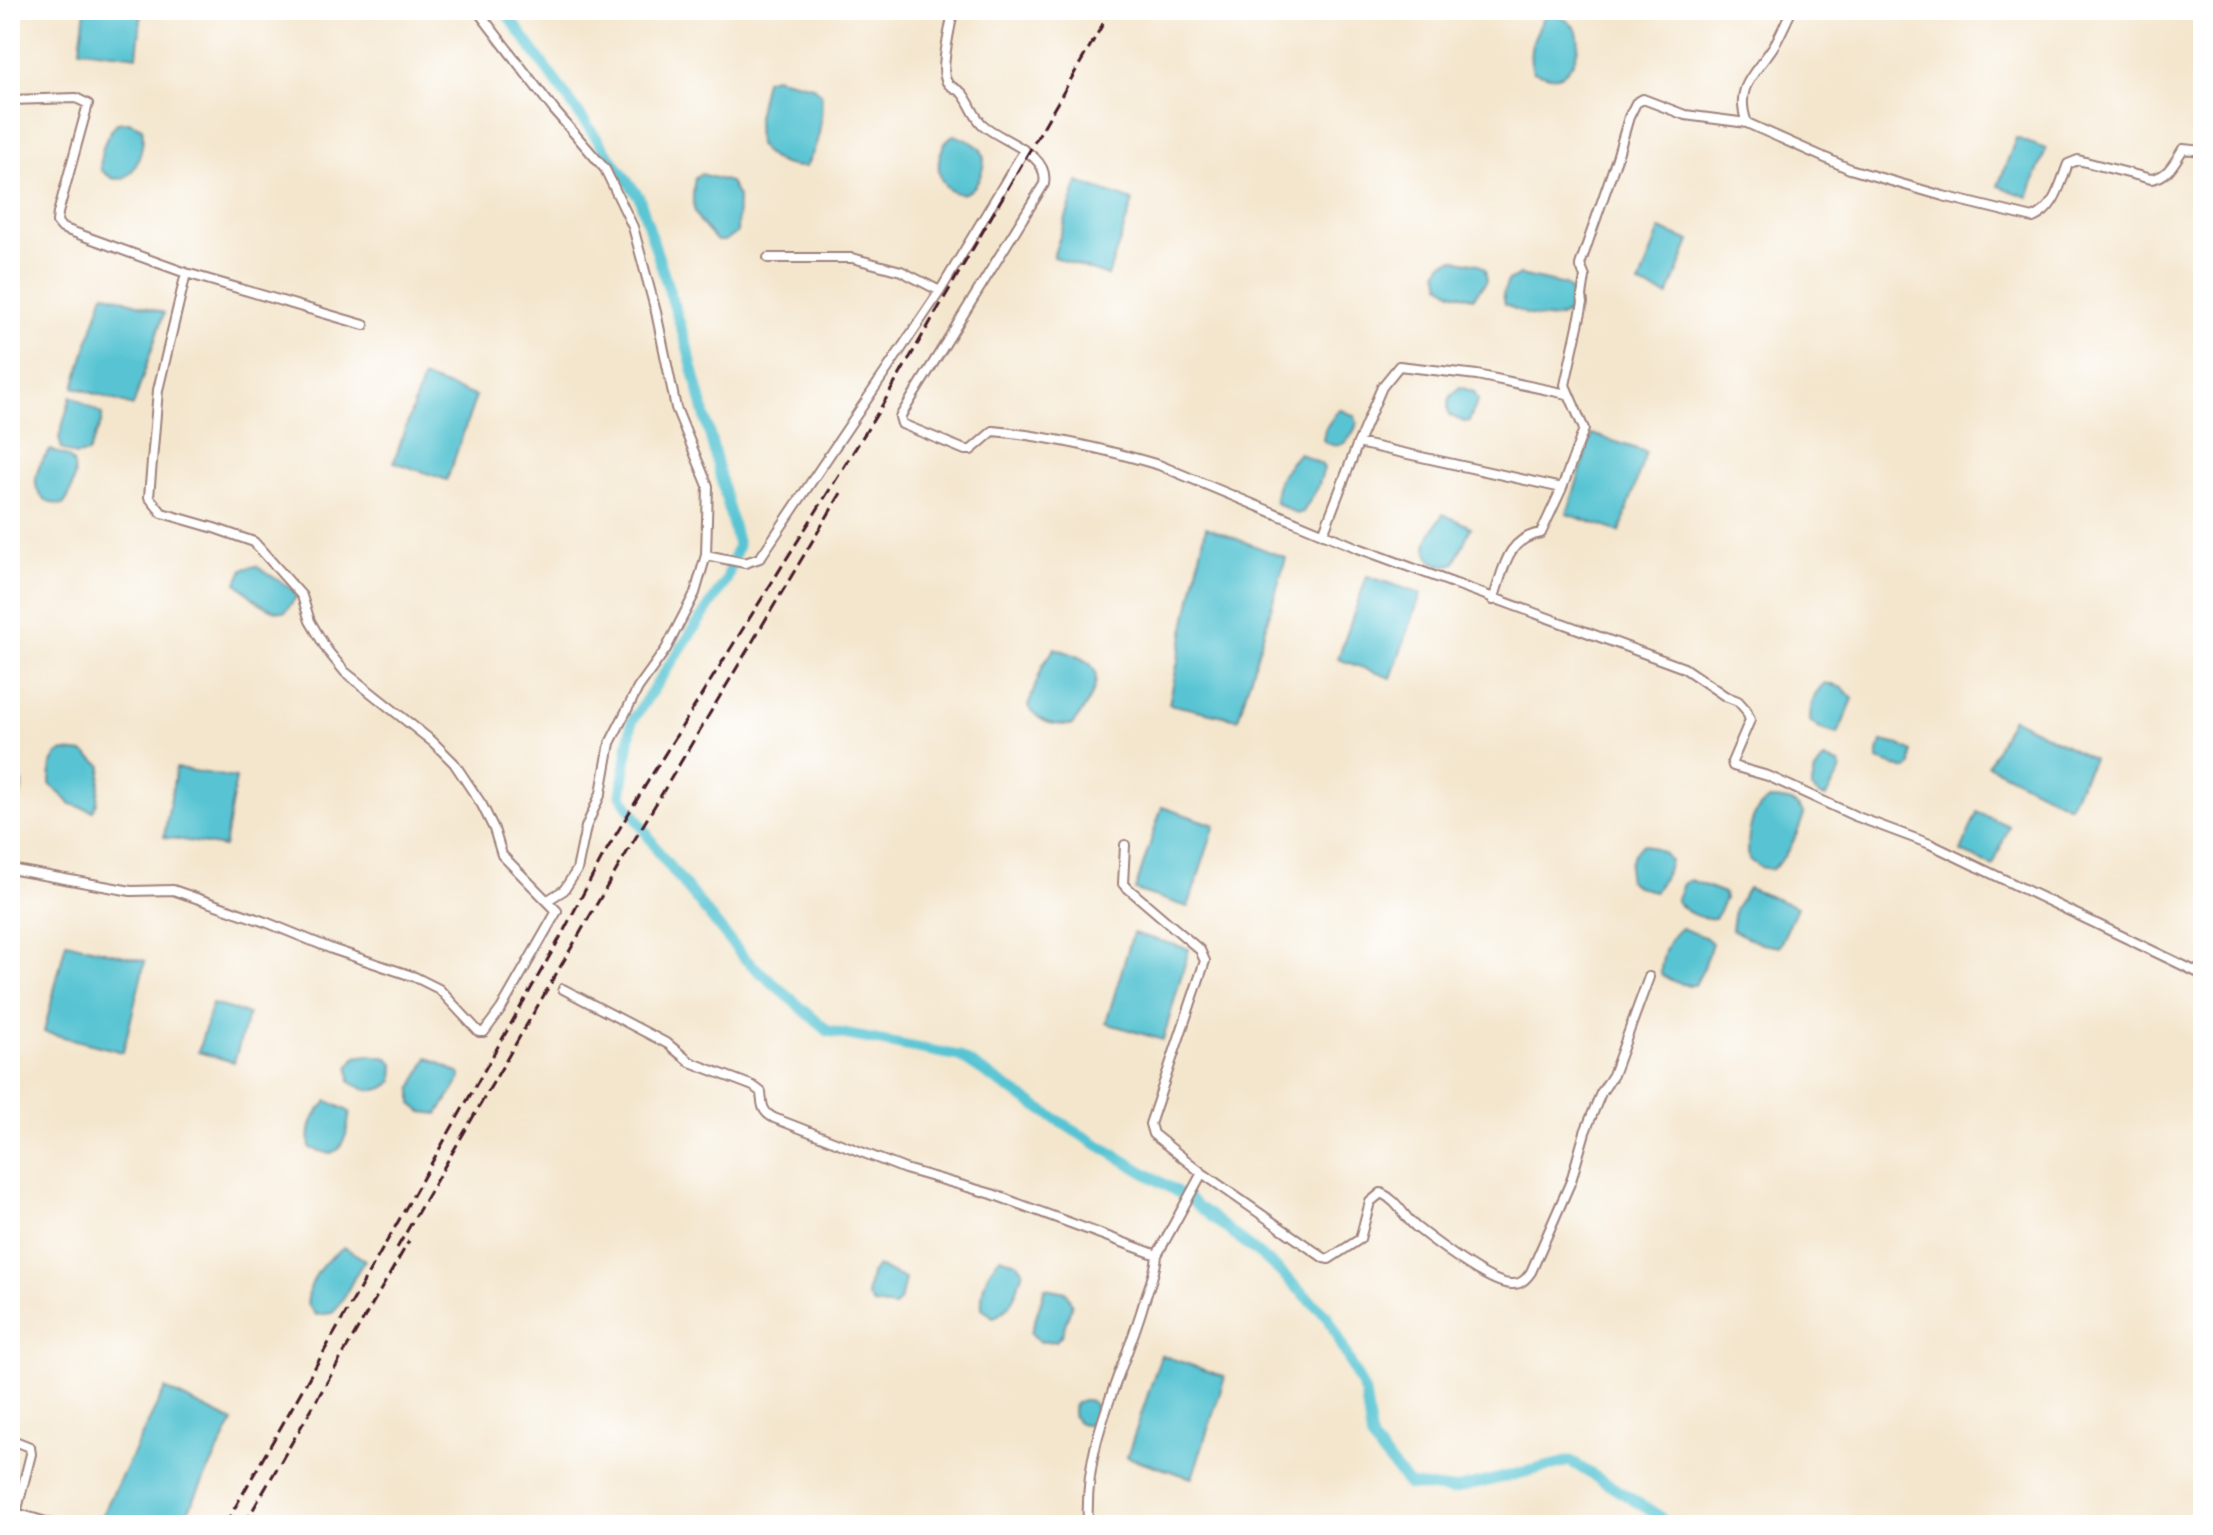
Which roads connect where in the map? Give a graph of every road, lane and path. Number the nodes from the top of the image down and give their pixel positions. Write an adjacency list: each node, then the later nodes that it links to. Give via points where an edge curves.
1 (477, 10): 16 (street, via 605,169 633,227 676,408 708,486)
2 (953, 10): 6 (street, via 945,79 962,93 985,127)
3 (1792, 10): 5 (street, via 1774,46 1752,72 1742,109)
4 (10, 100): 9 (street, via 76,98 88,104 58,213 62,228)
5 (1747, 123): 7 (street, via 1850,169 2033,218 2044,214 2053,201 2072,161 2151,179 2169,171 2183,149); 12 (street, via 1685,115 1643,99 1636,103 1580,265 1585,286)
6 (1024, 151): 10 (street); 15 (street, via 1044,168 1044,184 900,417 902,424 965,450 993,431 1126,455)
7 (2203, 151)
8 (768, 258): 10 (street, via 852,258 901,271)
9 (186, 273): 11 (street); 20 (street, via 158,390 149,497 154,506 254,542 302,596 310,621 345,672 454,763 482,805 502,855)
10 (940, 291): 16 (street, via 760,558 745,563)
11 (364, 325)
12 (1567, 394): 13 (street, via 1399,366 1382,387); 14 (street, via 1584,429)
13 (1358, 443): 14 (street); 15 (street)
14 (1562, 488): 17 (street, via 1541,533 1513,545)
15 (1323, 534): 17 (street)
16 (706, 555): 20 (street, via 695,593 610,743 577,870 564,890)
17 (1493, 600): 21 (street, via 1684,668 1738,701 1750,720 1733,766 1930,844)
18 (1125, 845): 24 (street, via 1123,884 1200,950 1205,961 1150,1124 1153,1134)
19 (10, 869): 20 (street, via 131,891 173,890 268,923 439,989 479,1032 501,1009 557,911)
20 (548, 900)
21 (2203, 975)
22 (1649, 977): 24 (street, via 1613,1075 1585,1132 1571,1181 1524,1282 1512,1285 1472,1266 1413,1225 1381,1193 1370,1202 1360,1239 1329,1259)
23 (563, 989): 25 (street, via 668,1044 690,1062 753,1086 761,1092 762,1109 774,1118)
24 (1200, 1176): 25 (street)
25 (1157, 1255): 29 (street, via 1100,1422 1090,1464)
26 (10, 1439): 27 (street, via 30,1447 31,1454)
27 (13, 1515): 28 (street)
28 (56, 1525)
29 (1088, 1525)

